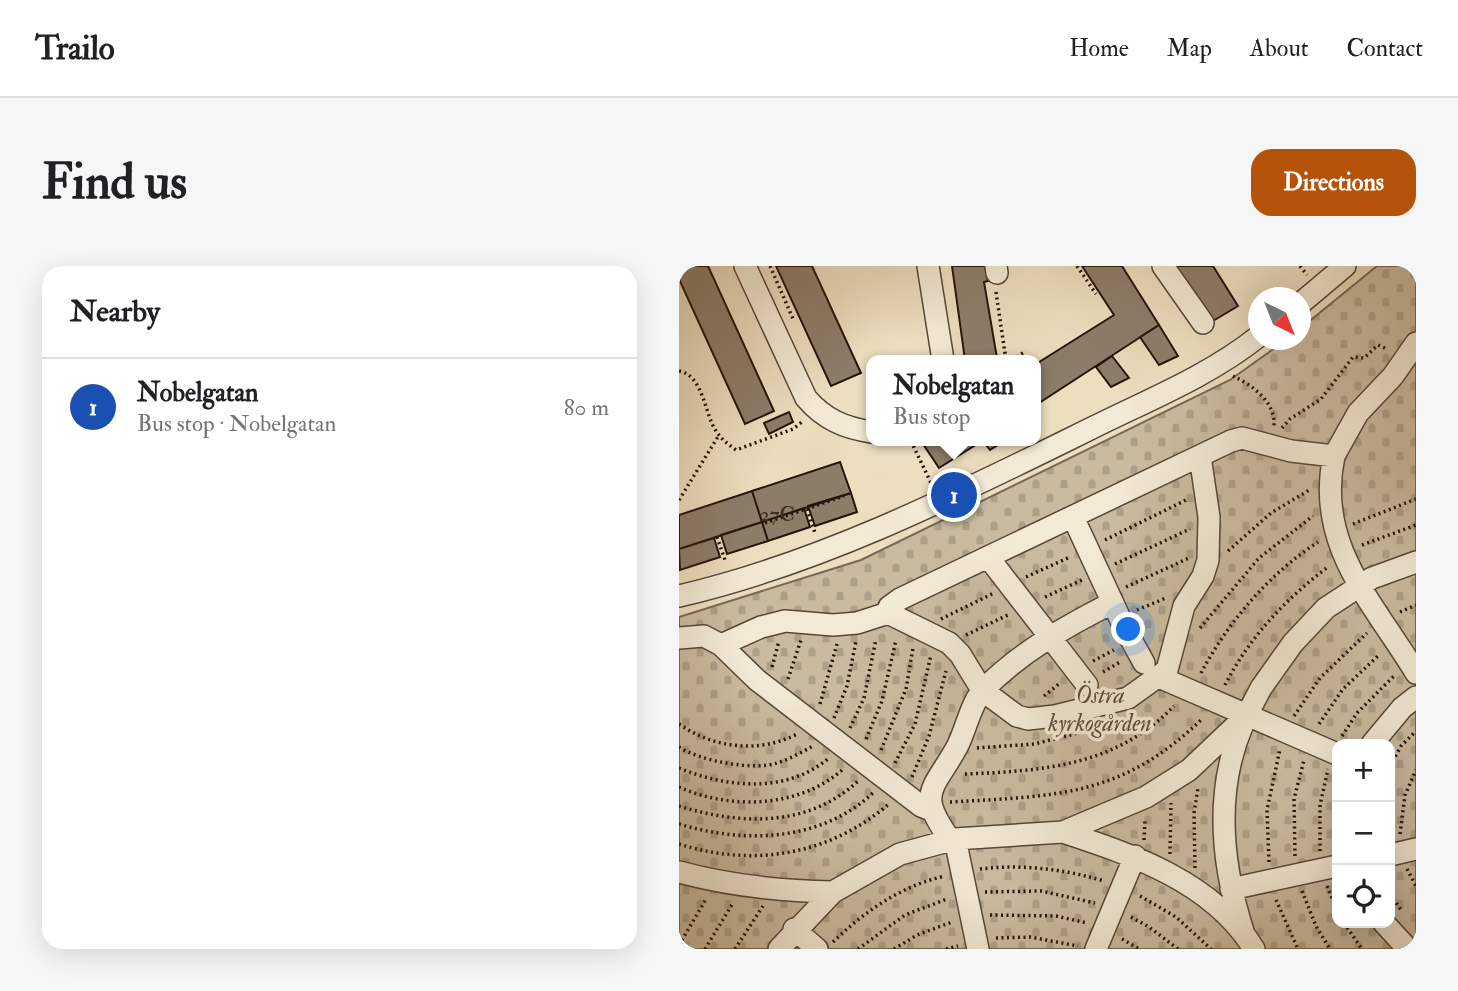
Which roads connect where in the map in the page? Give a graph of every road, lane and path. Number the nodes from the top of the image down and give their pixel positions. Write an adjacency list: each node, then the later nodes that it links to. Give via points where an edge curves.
1 (745, 266): 23 (street, via 806,398 831,420)
2 (770, 266): 13 (path)
3 (928, 266): 17 (street)
4 (1077, 266): 10 (path)
5 (1163, 266): 12 (street)
6 (1300, 266): 9 (path)
7 (1345, 266): 11 (street)
8 (997, 269): 18 (path, via 995,285)
9 (1309, 276)
10 (1096, 294)
11 (1311, 294)
12 (1203, 323)
13 (798, 328)
14 (1248, 343): 49 (street, via 1209,371 995,477 866,534)
15 (1026, 351): 19 (path)
16 (1411, 351): 25 (path, via 1378,345 1364,358 1353,357 1321,399 1290,419); 28 (street, via 1358,413)
17 (942, 355)
18 (1005, 355)
19 (1020, 355)
20 (679, 371): 24 (path, via 691,376)
21 (1232, 374): 25 (path, via 1253,386 1273,414)
22 (800, 413): 24 (path, via 806,419 793,429 749,447 736,450)
23 (866, 431)
24 (719, 435): 33 (path)
25 (1266, 445): 27 (street, via 1241,438); 28 (street)
26 (913, 446): 30 (path)
27 (1200, 456): 36 (street); 43 (street, via 1209,517)
28 (1333, 456): 29 (street)
29 (1328, 480): 34 (street); 43 (path, via 1271,513 1219,559)
30 (932, 486)
31 (844, 496): 35 (path)
32 (1191, 498): 41 (path)
33 (679, 500)
34 (1329, 505): 48 (street, via 1341,554); 57 (path, via 1259,558)
35 (807, 509): 37 (path); 39 (path)
36 (1073, 517): 41 (street); 42 (street)
37 (765, 523)
38 (1195, 526): 46 (path)
39 (815, 533)
40 (717, 537): 45 (path)
41 (1087, 548): 46 (street); 47 (path)
42 (988, 557): 47 (street); 52 (street, via 900,599 889,607)
43 (1201, 560): 50 (path); 61 (street, via 1167,670)
44 (1416, 562): 48 (street)
45 (726, 563)
46 (1098, 572): 50 (street); 51 (path)
47 (1010, 584): 51 (street); 55 (path)
48 (1358, 585): 59 (street); 67 (street, via 1326,608 1293,643)
49 (679, 596)
50 (1110, 599): 56 (street); 61 (street)
51 (1027, 606): 55 (path); 56 (street)
52 (888, 614): 54 (street, via 840,625); 55 (street)
53 (783, 621): 54 (street); 60 (street); 65 (path)
54 (805, 623): 65 (path)
55 (946, 634): 64 (street); 78 (path); 78 (path, via 929,736)
56 (1050, 634): 63 (street); 64 (street)
57 (1193, 637)
58 (679, 638): 60 (street, via 704,636)
59 (1398, 643): 62 (street); 71 (path, via 1371,661 1343,689)
60 (721, 645): 65 (street)
61 (1147, 664): 63 (path); 64 (street, via 1128,698 1039,719 1017,716); 67 (street)
62 (1414, 669): 69 (path, via 1374,694)
63 (1086, 684)
64 (982, 690): 80 (street, via 966,730 935,781)
65 (772, 691): 78 (street)
66 (1416, 698): 70 (street)
67 (1247, 715): 71 (street); 74 (street); 95 (street, via 1233,747 1225,795 1225,853)
68 (1416, 731): 73 (path)
69 (1343, 739)
70 (1376, 739)
71 (1311, 742): 72 (street); 91 (path, via 1294,799 1292,829)
72 (1332, 748)
73 (1395, 757)
74 (1203, 758): 77 (street); 98 (path, via 1194,813)
75 (1332, 766): 87 (path, via 1320,805 1319,841)
76 (1416, 770): 85 (path, via 1403,808)
77 (1171, 781): 79 (street); 90 (path)
78 (894, 785): 80 (street); 81 (path, via 827,823 779,836 749,838); 84 (path, via 872,819 808,849 767,858)
79 (1146, 797): 82 (street); 86 (path)
80 (930, 810): 83 (street)
81 (679, 824)
82 (1063, 832): 83 (street); 86 (street)
83 (953, 840): 89 (street); 97 (street, via 900,854)
84 (679, 844)
85 (1403, 852): 93 (path)
86 (1140, 858): 90 (street); 100 (street)
87 (1330, 868): 91 (street)
88 (679, 872): 92 (street)
89 (962, 873): 99 (street); 114 (path, via 889,897 852,923)
90 (1170, 874): 98 (street)
91 (1298, 875): 95 (street); 121 (path, via 1315,926)
92 (716, 882): 94 (street); 107 (path)
93 (1416, 886)
94 (745, 887): 96 (street); 110 (path)
95 (1231, 889): 106 (street)
96 (775, 891): 97 (street); 111 (path)
97 (833, 891): 104 (street)
98 (1198, 894): 106 (street)
99 (967, 895): 100 (path, via 1041,891); 101 (street); 115 (path, via 905,915)
100 (1113, 909): 105 (street); 120 (path, via 1149,927)
101 (971, 918): 105 (path, via 1007,913 1056,916); 108 (street); 116 (path, via 917,935)
102 (1347, 928): 122 (path)
103 (1388, 928): 109 (street)
104 (795, 929): 112 (street); 113 (street)
105 (1100, 940): 119 (path)
106 (1249, 941)
107 (679, 945)
108 (977, 945): 117 (path); 118 (path, via 1030,937)
109 (1406, 948)
110 (705, 949)
111 (735, 949)
112 (779, 949)
113 (817, 949)
114 (826, 949)
115 (858, 949)
116 (894, 949)
117 (946, 949)
118 (1086, 949)
119 (1139, 949)
120 (1178, 949)
121 (1330, 949)
122 (1362, 949)

